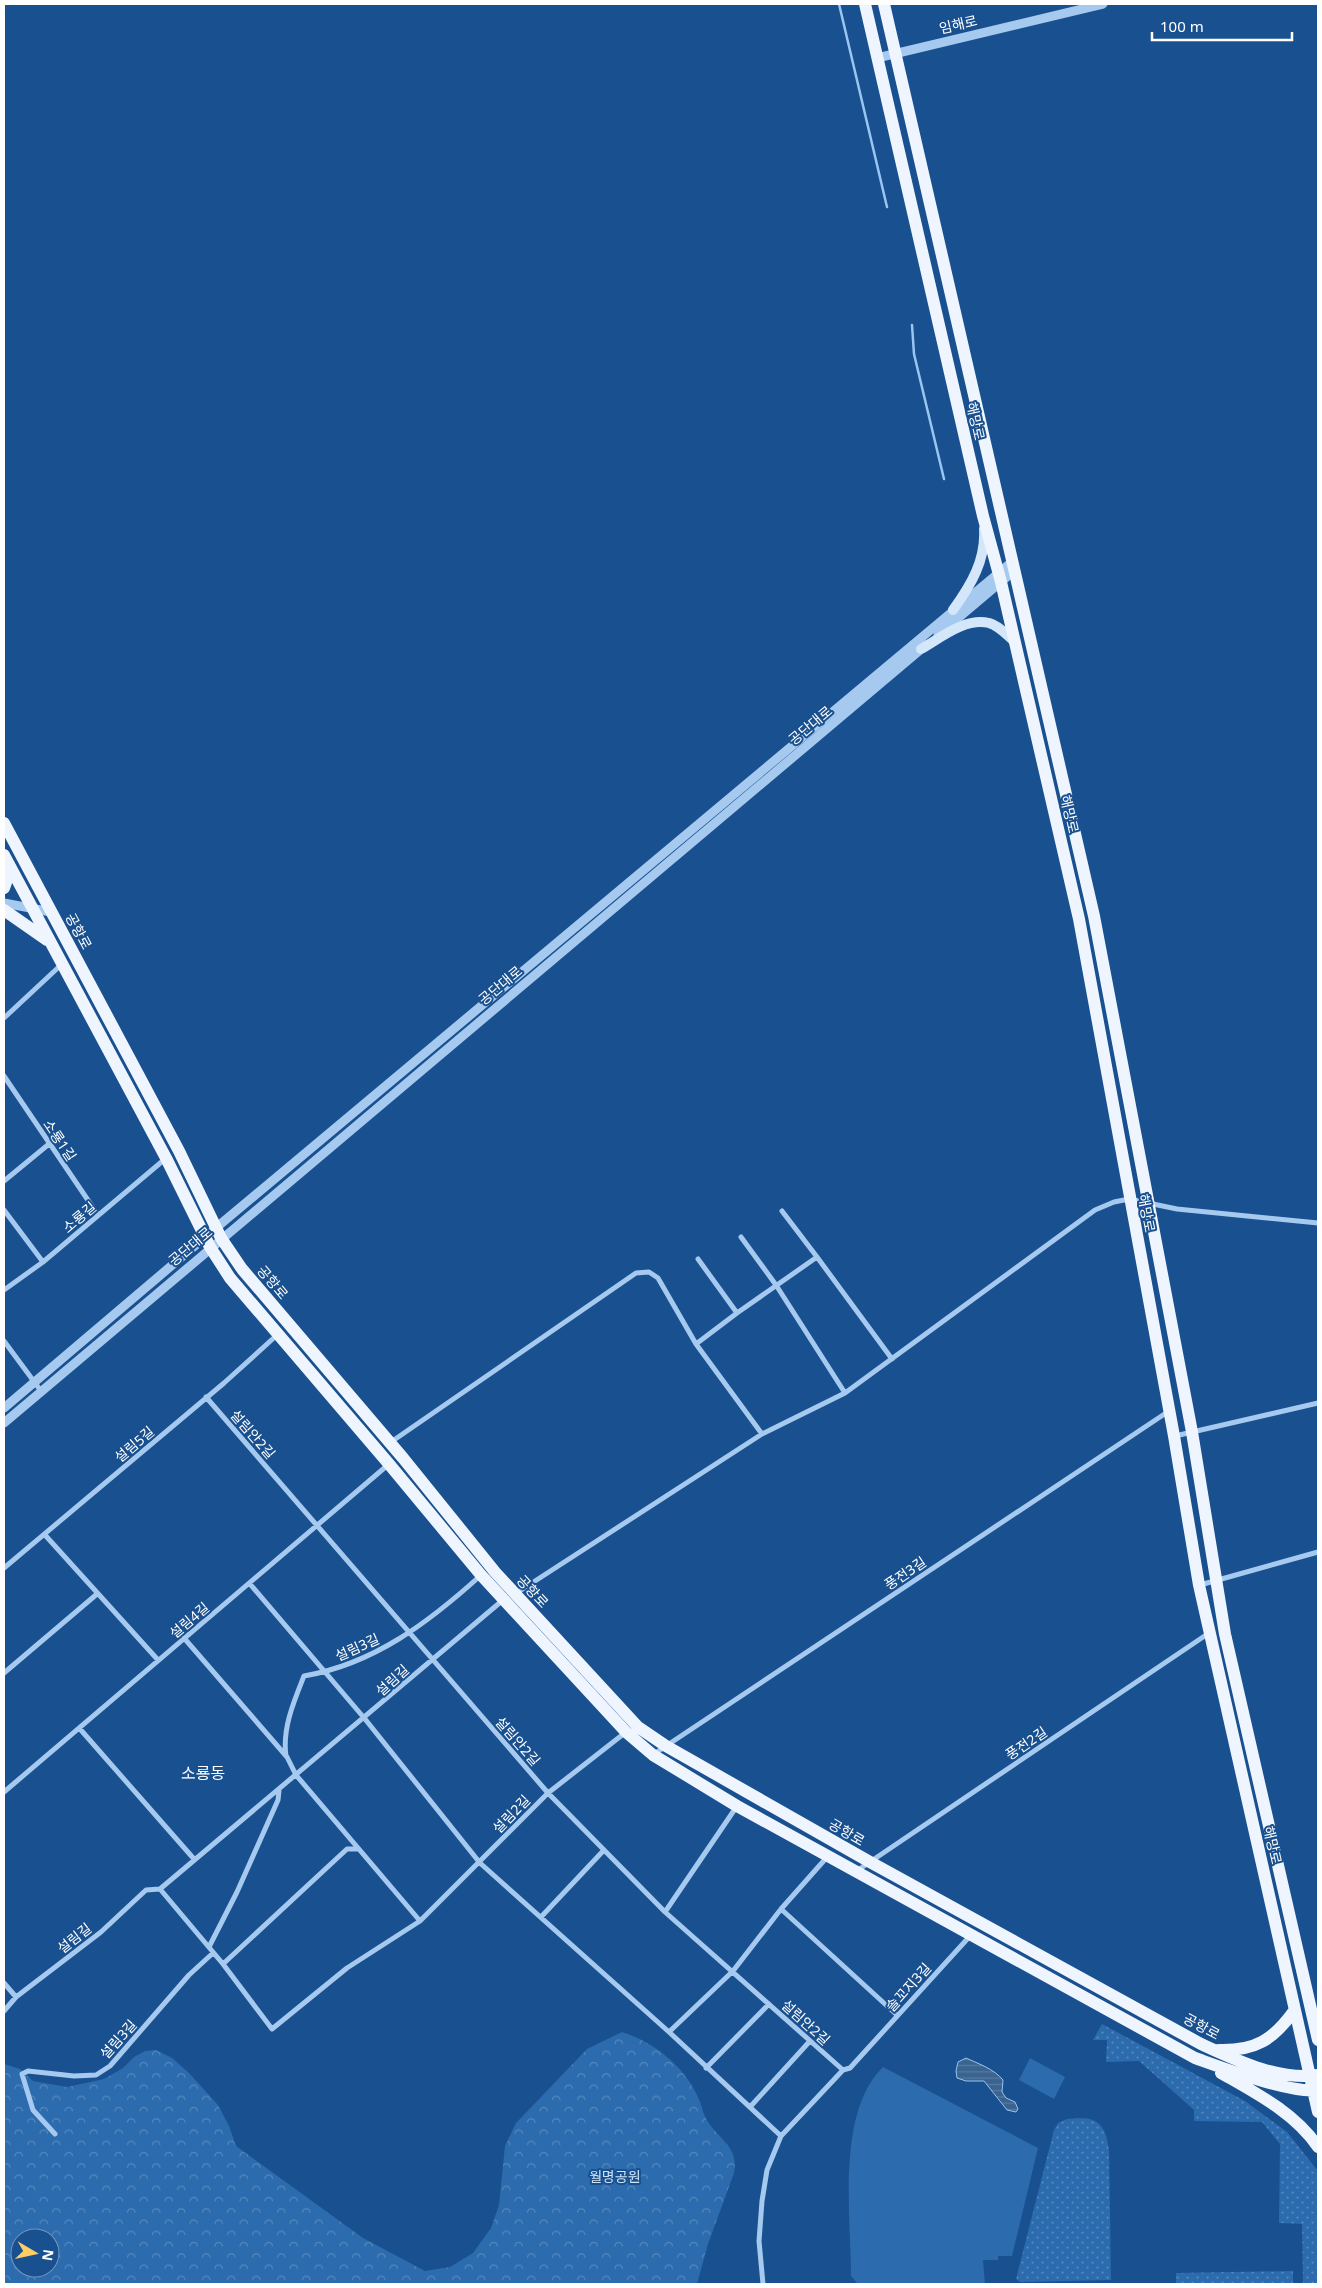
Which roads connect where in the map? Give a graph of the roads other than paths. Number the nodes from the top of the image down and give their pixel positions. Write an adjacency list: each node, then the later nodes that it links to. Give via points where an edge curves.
1 (865, 4): 5 (main road, 해망로)
2 (884, 4): 4 (main road, 해망로)
3 (1103, 4): 4 (street, 임해로)
4 (895, 54): 5 (street, 임해로); 7 (main road, 해망로)
5 (877, 58): 6 (main road, 해망로)
6 (983, 516): 8 (main road, 해망로); 9 (main road, via 984,539 978,569)
7 (1014, 566): 8 (street, 공단대로); 28 (main road, 해망로, via 1094,916)
8 (999, 578): 9 (street, 공단대로); 10 (main road, 해망로); 11 (street, 공단대로)
9 (953, 610): 33 (street, 공단대로)
10 (1014, 641): 11 (main road, via 989,623 977,623 963,626); 27 (main road, 해망로, via 1079,919)
11 (920, 650): 33 (street, 공단대로)
12 (4, 822): 19 (main road, 공항로)
13 (4, 855): 14 (main road, 공항로)
14 (11, 868): 15 (main road); 17 (main road, 공항로)
15 (4, 888)
16 (4, 903): 17 (street)
17 (33, 909): 19 (street); 20 (main road, 공항로)
18 (4, 910): 20 (main road)
19 (52, 912): 33 (main road, 공항로)
20 (51, 943): 21 (main road, 공항로)
21 (62, 964): 22 (street); 25 (main road, 공항로)
22 (4, 1018)
23 (4, 1076): 24 (street, 소룡1길)
24 (49, 1144): 26 (street); 31 (street, 소룡1길)
25 (166, 1158): 31 (street, 소룡길); 35 (main road, 공항로)
26 (4, 1181)
27 (1129, 1199): 28 (street); 45 (street, 설림길, via 1095,1210); 52 (main road, 해망로)
28 (1148, 1203): 32 (street, via 1177,1209); 54 (main road, 해망로)
29 (4, 1210): 38 (street)
30 (782, 1211): 36 (street)
31 (98, 1215): 38 (street, 소룡길)
32 (1318, 1223)
33 (219, 1233): 35 (street, 공단대로); 57 (main road, 공항로, via 242,1269)
34 (741, 1237): 39 (street)
35 (208, 1242): 42 (main road, 공항로, via 230,1278); 46 (street, 공단대로); 47 (street, 공단대로)
36 (817, 1257): 39 (street); 45 (street)
37 (698, 1259): 41 (street)
38 (43, 1262): 40 (street, 소룡길)
39 (776, 1285): 41 (street); 48 (street)
40 (4, 1290)
41 (737, 1313): 44 (street)
42 (277, 1335): 49 (street, 설림5길); 58 (main road, 공항로)
43 (4, 1341): 46 (street)
44 (696, 1344): 55 (street); 57 (street, via 658,1278 649,1272 636,1273)
45 (892, 1359): 48 (street, 설림길)
46 (34, 1382): 47 (street); 51 (street, 공단대로)
47 (41, 1391): 53 (street, 공단대로)
48 (845, 1393): 55 (street, 설림길)
49 (206, 1397): 59 (street, 설림안2길); 60 (street, 설림5길)
50 (1318, 1403): 54 (street)
51 (4, 1408)
52 (1170, 1411): 56 (main road, 해망로); 80 (street, 풍전3길)
53 (4, 1423)
54 (1192, 1432): 56 (street); 64 (main road, 해망로)
55 (762, 1434): 68 (street, 설림길)
56 (1174, 1436): 66 (main road, 해망로)
57 (390, 1443): 68 (main road, 공항로)
58 (389, 1464): 59 (street, 설림4길); 63 (main road, 공항로)
59 (317, 1524): 65 (street, 설림4길); 70 (street, 설림안2길)
60 (44, 1535): 62 (street, 설림5길); 67 (street)
61 (1318, 1552): 64 (street)
62 (4, 1568)
63 (480, 1576): 69 (main road, 공항로); 70 (street, 설림3길)
64 (1216, 1580): 66 (street); 112 (main road, 해망로, via 1225,1634)
65 (250, 1584): 72 (street, 설림4길); 76 (street)
66 (1199, 1585): 71 (main road, 해망로)
67 (97, 1594): 74 (street); 75 (street)
68 (516, 1594): 69 (street, 설림길); 80 (main road, 공항로, via 638,1727)
69 (503, 1600): 73 (street, 설림길); 79 (main road, 공항로)
70 (411, 1632): 73 (street, 설림안2길); 76 (street, 설림3길, via 368,1657)
71 (1209, 1633): 92 (street, 풍전2길); 109 (main road, 해망로)
72 (184, 1638): 74 (street, 설림4길); 82 (street)
73 (433, 1659): 77 (street, 설림길); 86 (street, 설림안2길)
74 (158, 1660): 78 (street, 설림4길)
75 (4, 1673)
76 (326, 1673): 77 (street); 82 (street, 설림3길, via 304,1676 290,1716 285,1746)
77 (365, 1719): 83 (street, 설림길); 93 (street)
78 (80, 1729): 85 (street, 설림4길); 91 (street)
79 (626, 1732): 81 (main road, 공항로); 86 (street, 설림2길)
80 (666, 1746): 81 (street, 풍전3길); 92 (main road, 공항로)
81 (653, 1754): 87 (main road, 공항로)
82 (287, 1757): 83 (street)
83 (296, 1775): 84 (street, 설림길); 88 (street)
84 (279, 1790): 91 (street, 설림길); 101 (street, via 278,1800 241,1883)
85 (4, 1792)
86 (548, 1793): 89 (street, 설림안2길); 93 (street, 설림2길)
87 (737, 1806): 90 (main road, 공항로); 97 (street)
88 (357, 1849): 99 (street); 103 (street, via 347,1849)
89 (604, 1850): 97 (street, 설림안2길); 98 (street)
90 (828, 1856): 94 (main road, 공항로); 96 (street)
91 (194, 1859): 95 (street, 설림길)
92 (870, 1862): 94 (street, 풍전2길); 114 (main road, 공항로)
93 (480, 1863): 98 (street); 99 (street, 설림2길)
94 (855, 1872): 100 (main road, 공항로)
95 (160, 1889): 101 (street); 106 (street, 설림길, via 146,1890 101,1932)
96 (781, 1909): 104 (street); 110 (street)
97 (665, 1912): 104 (street, 설림안2길)
98 (541, 1917): 111 (street)
99 (420, 1922): 103 (street, 설림2길, via 347,1968 272,2029)
100 (970, 1936): 110 (street, 솔꼬지3길); 115 (main road, 공항로)
101 (209, 1947): 102 (street, 설림2길)
102 (213, 1953): 103 (street, 설림2길); 122 (street, 설림3길, via 189,1975 110,2066 96,2075 28,2071 22,2074 33,2110)
103 (223, 1964)
104 (733, 1971): 107 (street, 설림안2길); 111 (street)
105 (4, 1982): 106 (street)
106 (16, 1997): 108 (street, 설림길)
107 (769, 2004): 113 (street, 설림안2길); 116 (street)
108 (4, 2011)
109 (1294, 2011): 114 (main road, via 1272,2037 1260,2043 1235,2050); 118 (main road, 해망로)
110 (897, 2015): 117 (street, 솔꼬지3길, via 850,2068)
111 (669, 2032): 116 (street)
112 (1318, 2040)
113 (810, 2041): 117 (street, 설림안2길); 120 (street)
114 (1214, 2050): 118 (main road, 공항로, via 1285,2074)
115 (1195, 2058): 119 (main road, 공항로, via 1284,2086); 124 (main road, via 1277,2108 1297,2123)
116 (706, 2068): 120 (street)
117 (843, 2070): 123 (street, 솔꼬지3길)
118 (1314, 2076): 119 (main road, 해망로)
119 (1316, 2091): 121 (main road, 해망로)
120 (750, 2107): 123 (street)
121 (1318, 2112)
122 (56, 2134)
123 (781, 2136): 125 (street, via 767,2170 762,2201 759,2241)
124 (1318, 2148)
125 (763, 2284)

